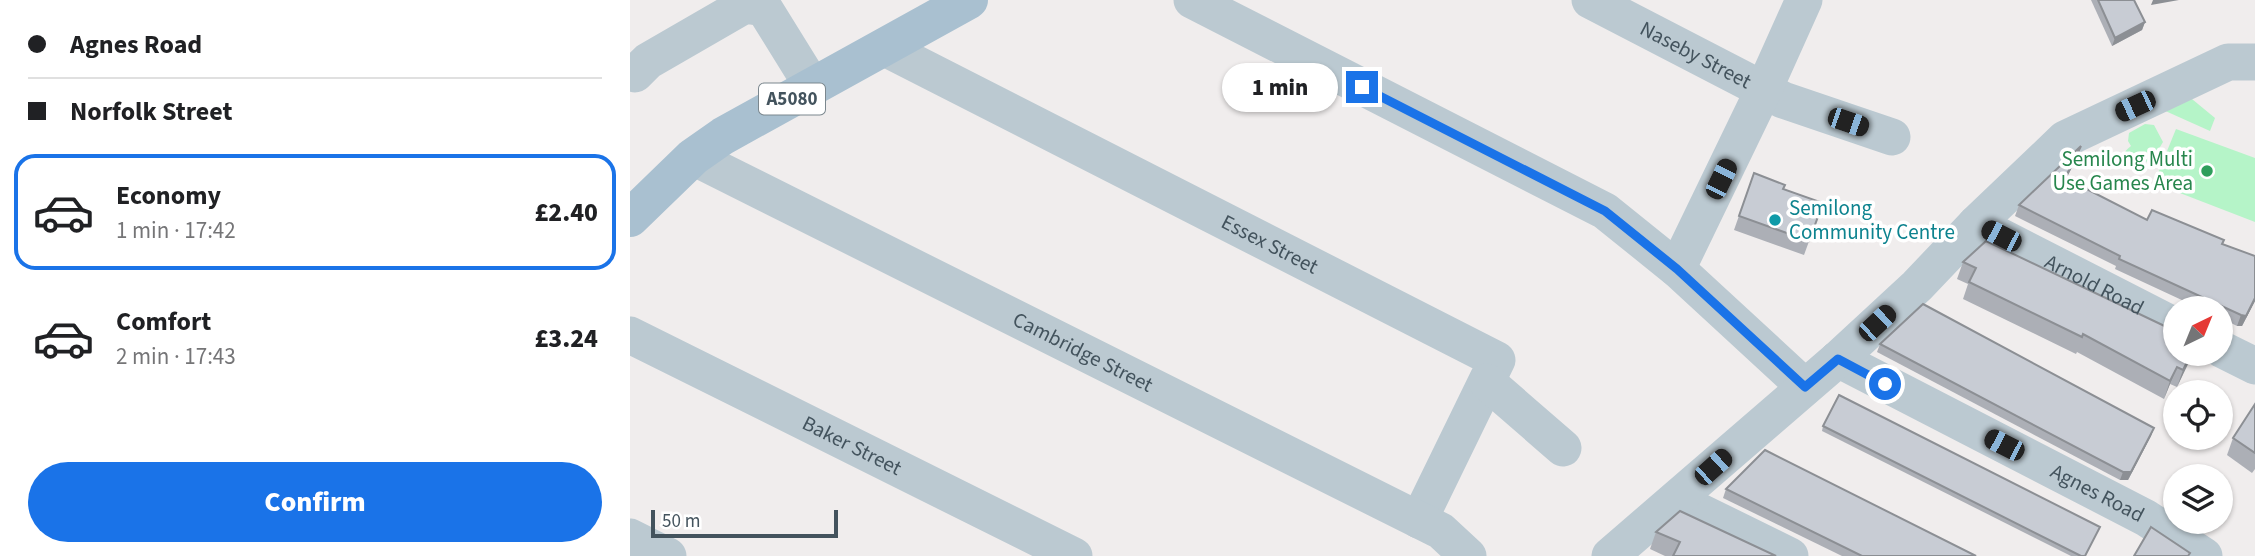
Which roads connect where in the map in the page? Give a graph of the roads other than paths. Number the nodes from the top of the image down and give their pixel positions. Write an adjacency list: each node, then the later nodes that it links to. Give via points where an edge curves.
1 (969, 0): 6 (main road, A5080)
2 (1192, 0): 15 (street, via 1605,211)
3 (1590, 0): 10 (street, Naseby Street)
4 (1804, 0): 10 (street)
5 (763, 3): 8 (street, via 745,5 648,61); 9 (street)
6 (885, 48): 9 (main road, A5080); 21 (street, Essex Street, via 1497,360)
7 (2255, 62): 14 (street, via 2228,62 2065,139)
8 (635, 74)
9 (813, 87): 12 (main road, A5080)
10 (1764, 89): 11 (street, Naseby Street, via 1783,100); 15 (street)
11 (1892, 137)
12 (693, 157): 13 (main road, A5080); 25 (street, Cambridge Street)
13 (630, 218)
14 (1976, 224): 16 (street, Arnold Road); 19 (street)
15 (1677, 269): 22 (street)
16 (2163, 320)
17 (630, 335): 28 (street, Baker Street)
18 (2233, 355): 20 (street)
19 (1838, 359): 22 (street); 32 (street, Agnes Road, via 2146,518)
20 (2255, 366)
21 (1487, 382): 23 (street); 25 (street, Essex Street)
22 (1805, 387): 24 (street)
23 (1563, 448)
24 (1676, 500): 30 (street); 31 (street)
25 (1419, 520): 29 (street, Cambridge Street, via 1441,531)
26 (630, 537): 27 (street)
27 (668, 556)
28 (1074, 556)
29 (1468, 556)
30 (1610, 556)
31 (1790, 556)
32 (2204, 556)

